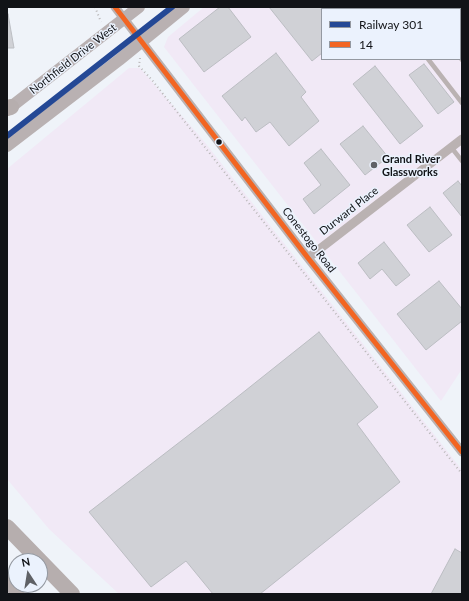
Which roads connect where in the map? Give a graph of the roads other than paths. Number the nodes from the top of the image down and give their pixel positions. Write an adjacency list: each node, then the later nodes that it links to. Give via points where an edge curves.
1 (115, 7): 4 (street, Conestogo Road)
2 (139, 7): 4 (main road, Northfield Drive West)
3 (184, 7): 5 (main road)
4 (124, 19): 5 (street, Conestogo Road); 8 (main road, Northfield Drive West)
5 (141, 41): 10 (main road); 13 (street, Conestogo Road)
6 (429, 60): 7 (lane)
7 (462, 103)
8 (8, 108)
9 (462, 139): 11 (street, Durward Place)
10 (7, 146)
11 (450, 148): 12 (lane); 13 (street, Durward Place)
12 (462, 161)
13 (308, 258): 14 (street, Conestogo Road)
14 (462, 452)
15 (7, 527): 16 (highway)
16 (32, 553)
17 (48, 569): 20 (highway)
18 (7, 580): 19 (highway)
19 (21, 594)
20 (72, 594)

